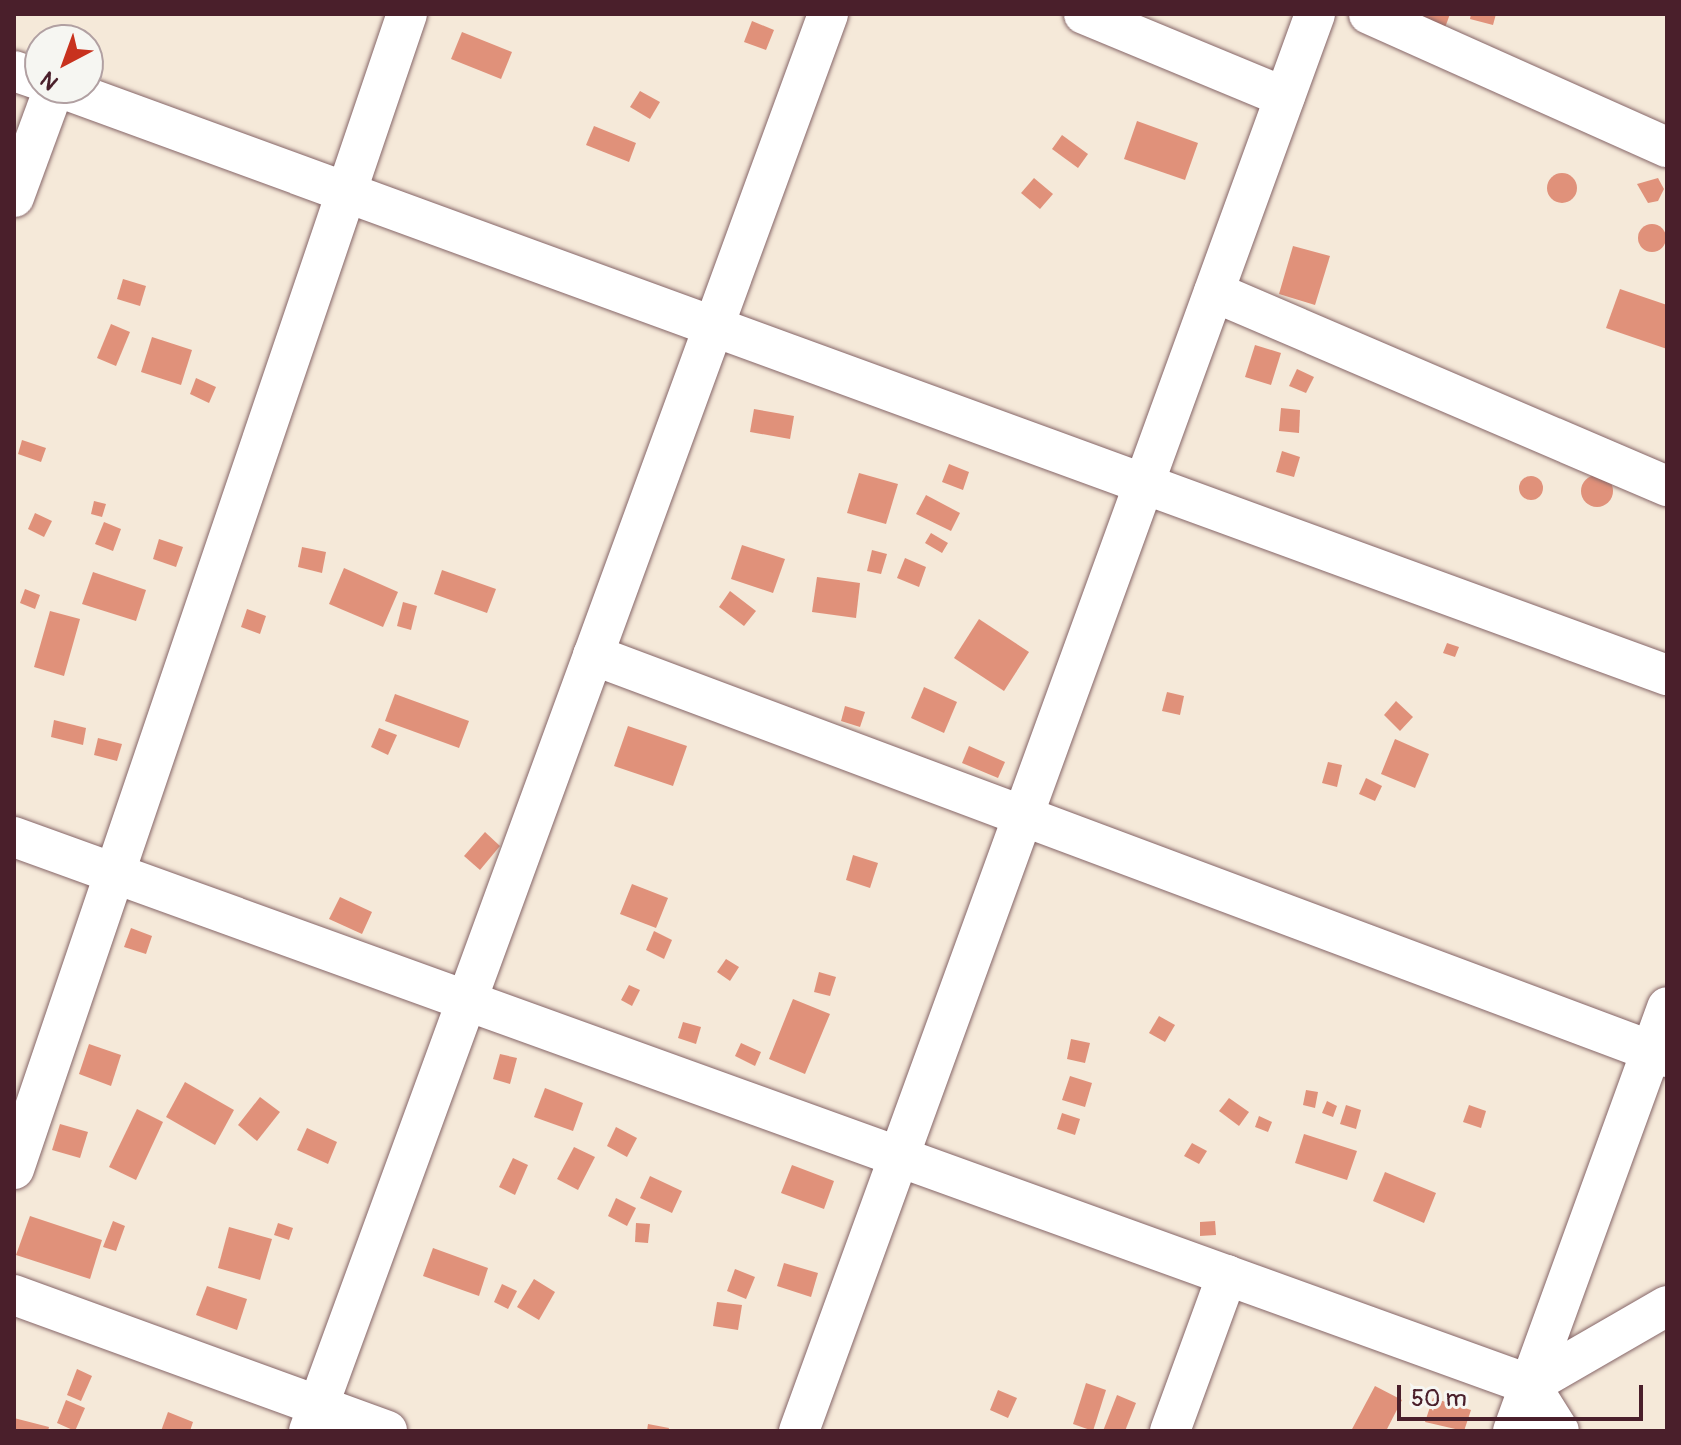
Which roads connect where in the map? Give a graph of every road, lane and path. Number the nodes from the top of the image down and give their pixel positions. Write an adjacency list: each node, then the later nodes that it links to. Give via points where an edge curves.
1 (407, 14): 10 (street)
2 (828, 14): 13 (street)
3 (1084, 14): 6 (street)
4 (1315, 14): 6 (street)
5 (1369, 14): 9 (street)
6 (1284, 97): 12 (street)
7 (48, 104): 11 (street)
8 (104, 104): 10 (street)
9 (1667, 147)
10 (347, 193): 13 (street); 20 (street)
11 (14, 197)
12 (1214, 292): 14 (street); 15 (street)
13 (713, 326): 14 (street); 16 (street)
14 (1144, 484): 17 (street); 18 (street)
15 (1667, 486)
16 (593, 655): 18 (street); 21 (street)
17 (1667, 675)
18 (1022, 816): 23 (street); 24 (street)
19 (14, 837): 20 (street)
20 (115, 874): 21 (street); 25 (street)
21 (466, 1001): 24 (street); 30 (street)
22 (1667, 1007): 23 (street)
23 (1659, 1054): 29 (street)
24 (899, 1157): 26 (street); 32 (street)
25 (14, 1169)
26 (1227, 1275): 29 (street); 33 (street)
27 (14, 1295): 30 (street)
28 (1667, 1306): 29 (street)
29 (1530, 1385): 34 (street); 35 (street)
30 (314, 1418): 31 (street)
31 (387, 1431)
32 (799, 1431)
33 (1170, 1431)
34 (1513, 1431)
35 (1559, 1431)

